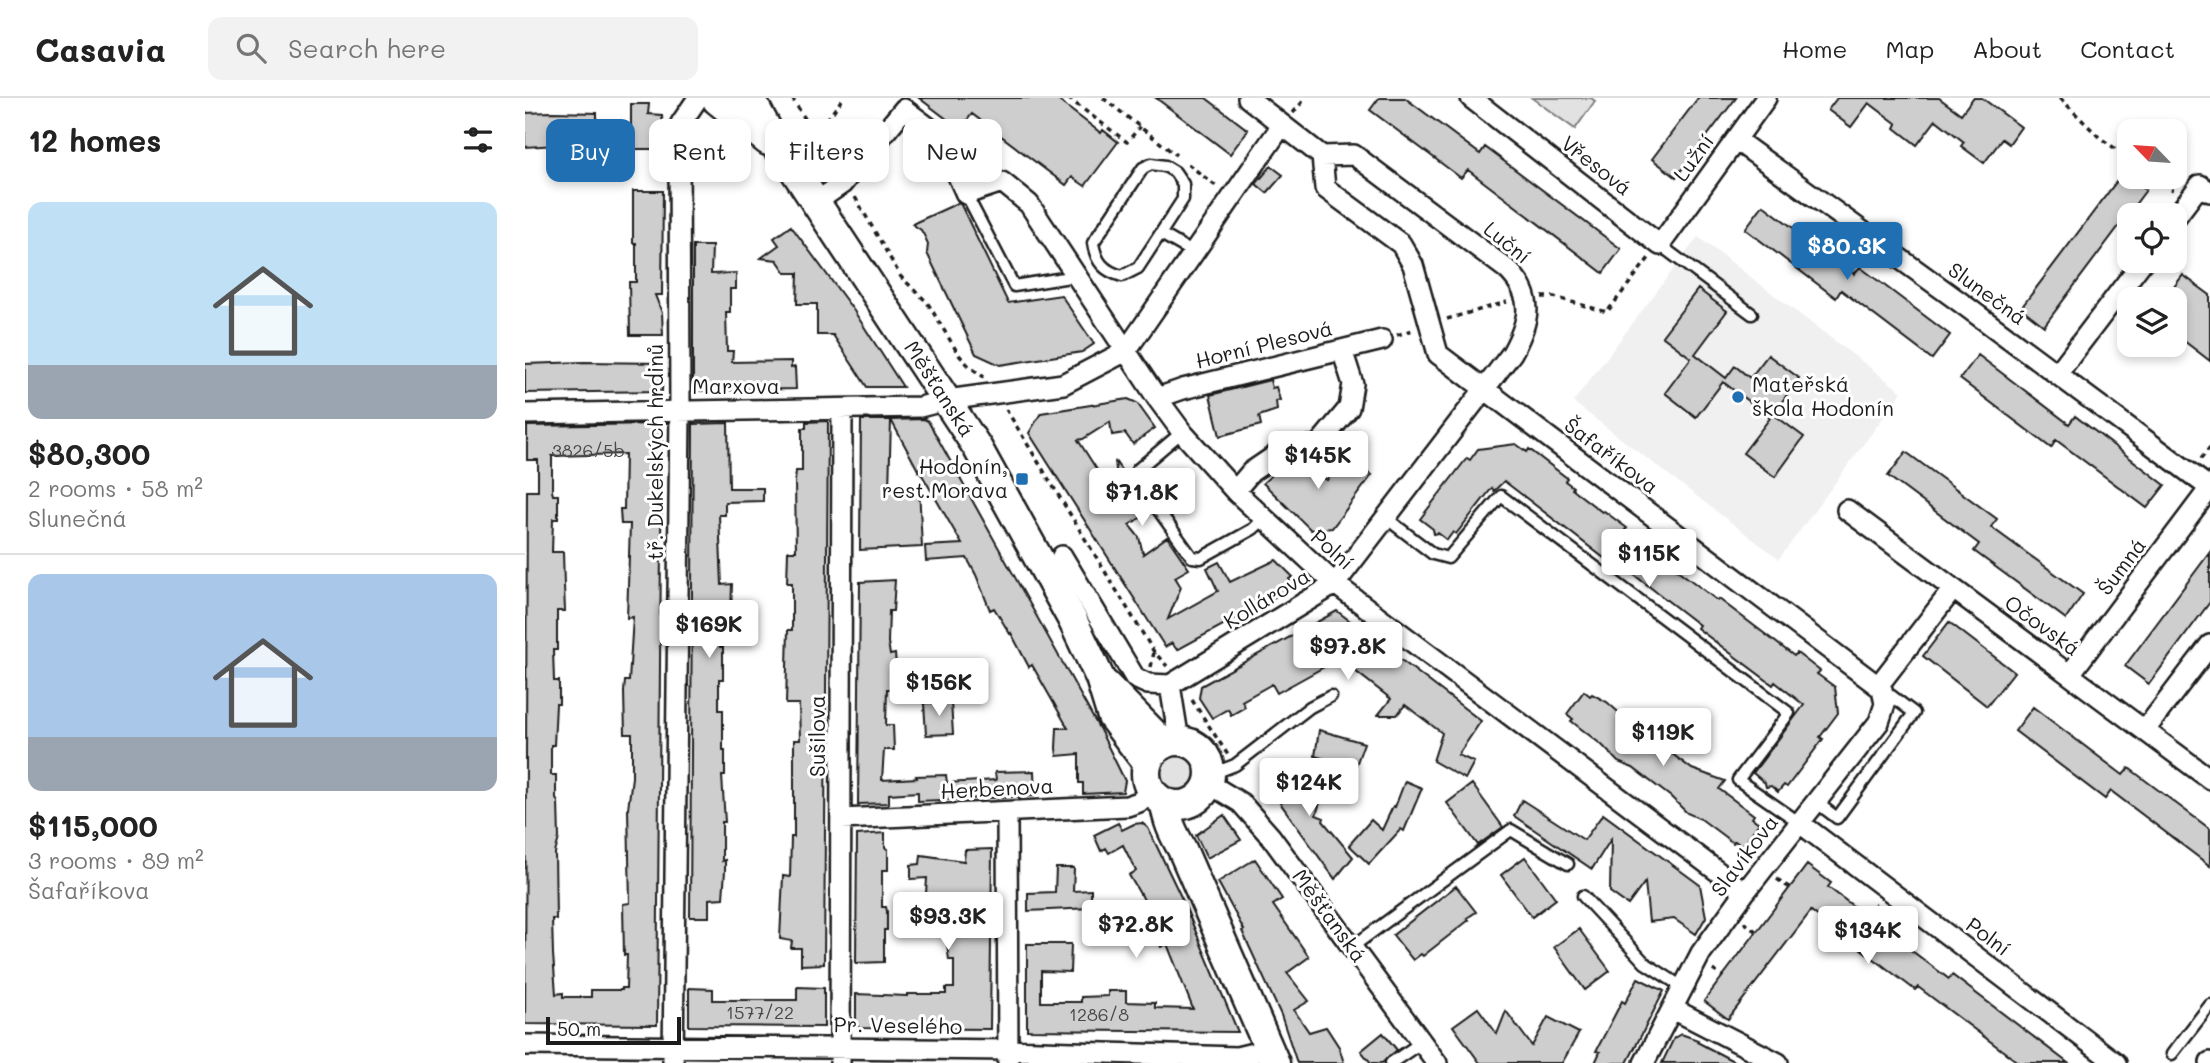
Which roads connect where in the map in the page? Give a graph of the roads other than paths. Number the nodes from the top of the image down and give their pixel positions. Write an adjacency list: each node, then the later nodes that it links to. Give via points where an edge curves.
1 (750, 98): 6 (main road, Měšťanská)
2 (1248, 98): 7 (street)
3 (1471, 98): 17 (street, Vřesová)
4 (1766, 98): 9 (street, Lužní)
5 (710, 99): 8 (main road, Měšťanská); 30 (street, tř. Dukelských hrdinů, via 681,123 679,140)
6 (765, 125)
7 (1282, 125): 10 (street); 18 (street)
8 (765, 139)
9 (1735, 139): 17 (street, Lužní); 25 (street, Slunečná)
10 (1322, 156): 26 (street, via 1325,188 1401,244 1413,265 1438,354); 26 (street, Luční, via 1354,155 1522,284 1527,305 1525,329)
11 (802, 182): 14 (main road, Měšťanská)
12 (2205, 188): 15 (street)
13 (966, 194): 14 (street, via 940,136 904,109 844,181); 20 (street, Polní, via 1002,182 1029,204); 20 (lane, via 1014,286)
14 (816, 202): 28 (main road, Měšťanská)
15 (2187, 206)
16 (1161, 234): 16 (lane, via 1183,199 1183,184 1175,172 1151,164 1143,167 1093,243 1095,253 1102,267 1122,276 1138,268); 18 (lane)
17 (1660, 245): 21 (lane)
18 (1194, 253): 24 (street)
19 (2134, 273): 25 (street)
20 (1076, 276): 24 (street, Polní)
21 (1752, 314)
22 (1382, 340): 23 (street, Horní Plesová)
23 (1342, 349): 27 (street, Horní Plesová); 34 (street, via 1353,384 1349,408 1319,444 1279,453 1251,472)
24 (1126, 351): 27 (street, Polní); 28 (street, via 1063,384)
25 (2057, 374): 33 (street, Slunečná)
26 (1484, 390): 36 (street, Kollárova); 44 (street, Šafaříkova)
27 (1157, 398): 32 (street, Polní)
28 (947, 400): 29 (street, Marxova, via 919,407); 47 (main road, Měšťanská, via 1038,556 1100,678 1112,717)
29 (842, 409): 30 (street, Marxova); 53 (street, Sušilova)
30 (680, 410): 31 (street, Marxova); 64 (street, tř. Dukelských hrdinů)
31 (525, 414)
32 (1182, 432): 34 (street, Polní); 37 (lane, via 1137,470 1136,479 1192,557 1201,558)
33 (2210, 488): 42 (street, Šumná)
34 (1235, 491): 37 (street, Polní)
35 (1847, 510): 40 (street, Očovská)
36 (1386, 517): 39 (street, Kollárova); 54 (lane, via 1433,554 1448,558 1501,496 1789,713 1738,780)
37 (1264, 519): 39 (street, Polní)
38 (1062, 556): 43 (street, via 1135,678 1148,684)
39 (1335, 584): 43 (street, Kollárova); 56 (street, Polní)
40 (1953, 589): 42 (street, Očovská); 44 (street)
41 (2210, 645): 46 (street)
42 (2070, 674): 46 (street, Očovská)
43 (1174, 682): 47 (street)
44 (1880, 687): 51 (street, Slavíkova, via 1885,704 1879,722); 51 (lane, via 1914,713 1837,818)
45 (1331, 696): 48 (lane)
46 (2145, 730): 49 (street, Očovská)
47 (1163, 750): 48 (main road, via 1195,746); 50 (main road, via 1146,773)
48 (1218, 774): 50 (main road, via 1203,792); 58 (street, Měšťanská)
49 (2210, 779)
50 (1168, 799): 52 (street, Herbenova, via 1127,806); 67 (main road, via 1182,849)
51 (1816, 802): 54 (street, Slavíkova)
52 (1007, 812): 53 (street, Herbenova); 68 (street)
53 (841, 819): 66 (street, Sušilova)
54 (1800, 823): 56 (street, Slavíkova); 73 (street, Polní)
55 (1568, 864): 58 (lane, via 1511,830)
56 (1745, 892): 59 (street, Slavíkova, via 1701,953)
57 (1583, 896): 59 (lane, via 1645,963)
58 (1352, 947): 62 (street, Měšťanská)
59 (1683, 988): 61 (street, Slavíkova)
60 (2210, 1005): 65 (lane)
61 (1673, 1009): 71 (street, Slavíkova); 72 (street)
62 (1422, 1042): 69 (lane); 70 (street, Měšťanská)
63 (525, 1045): 64 (street, Pr. Veselého)
64 (673, 1054): 66 (street, Pr. Veselého)
65 (2172, 1054)
66 (840, 1056): 68 (street, Pr. Veselého)
67 (1273, 1056): 68 (street, Pr. Veselého)
68 (1008, 1057)
69 (1391, 1063)
70 (1437, 1063)
71 (1644, 1063)
72 (1778, 1063)
73 (2116, 1063)

